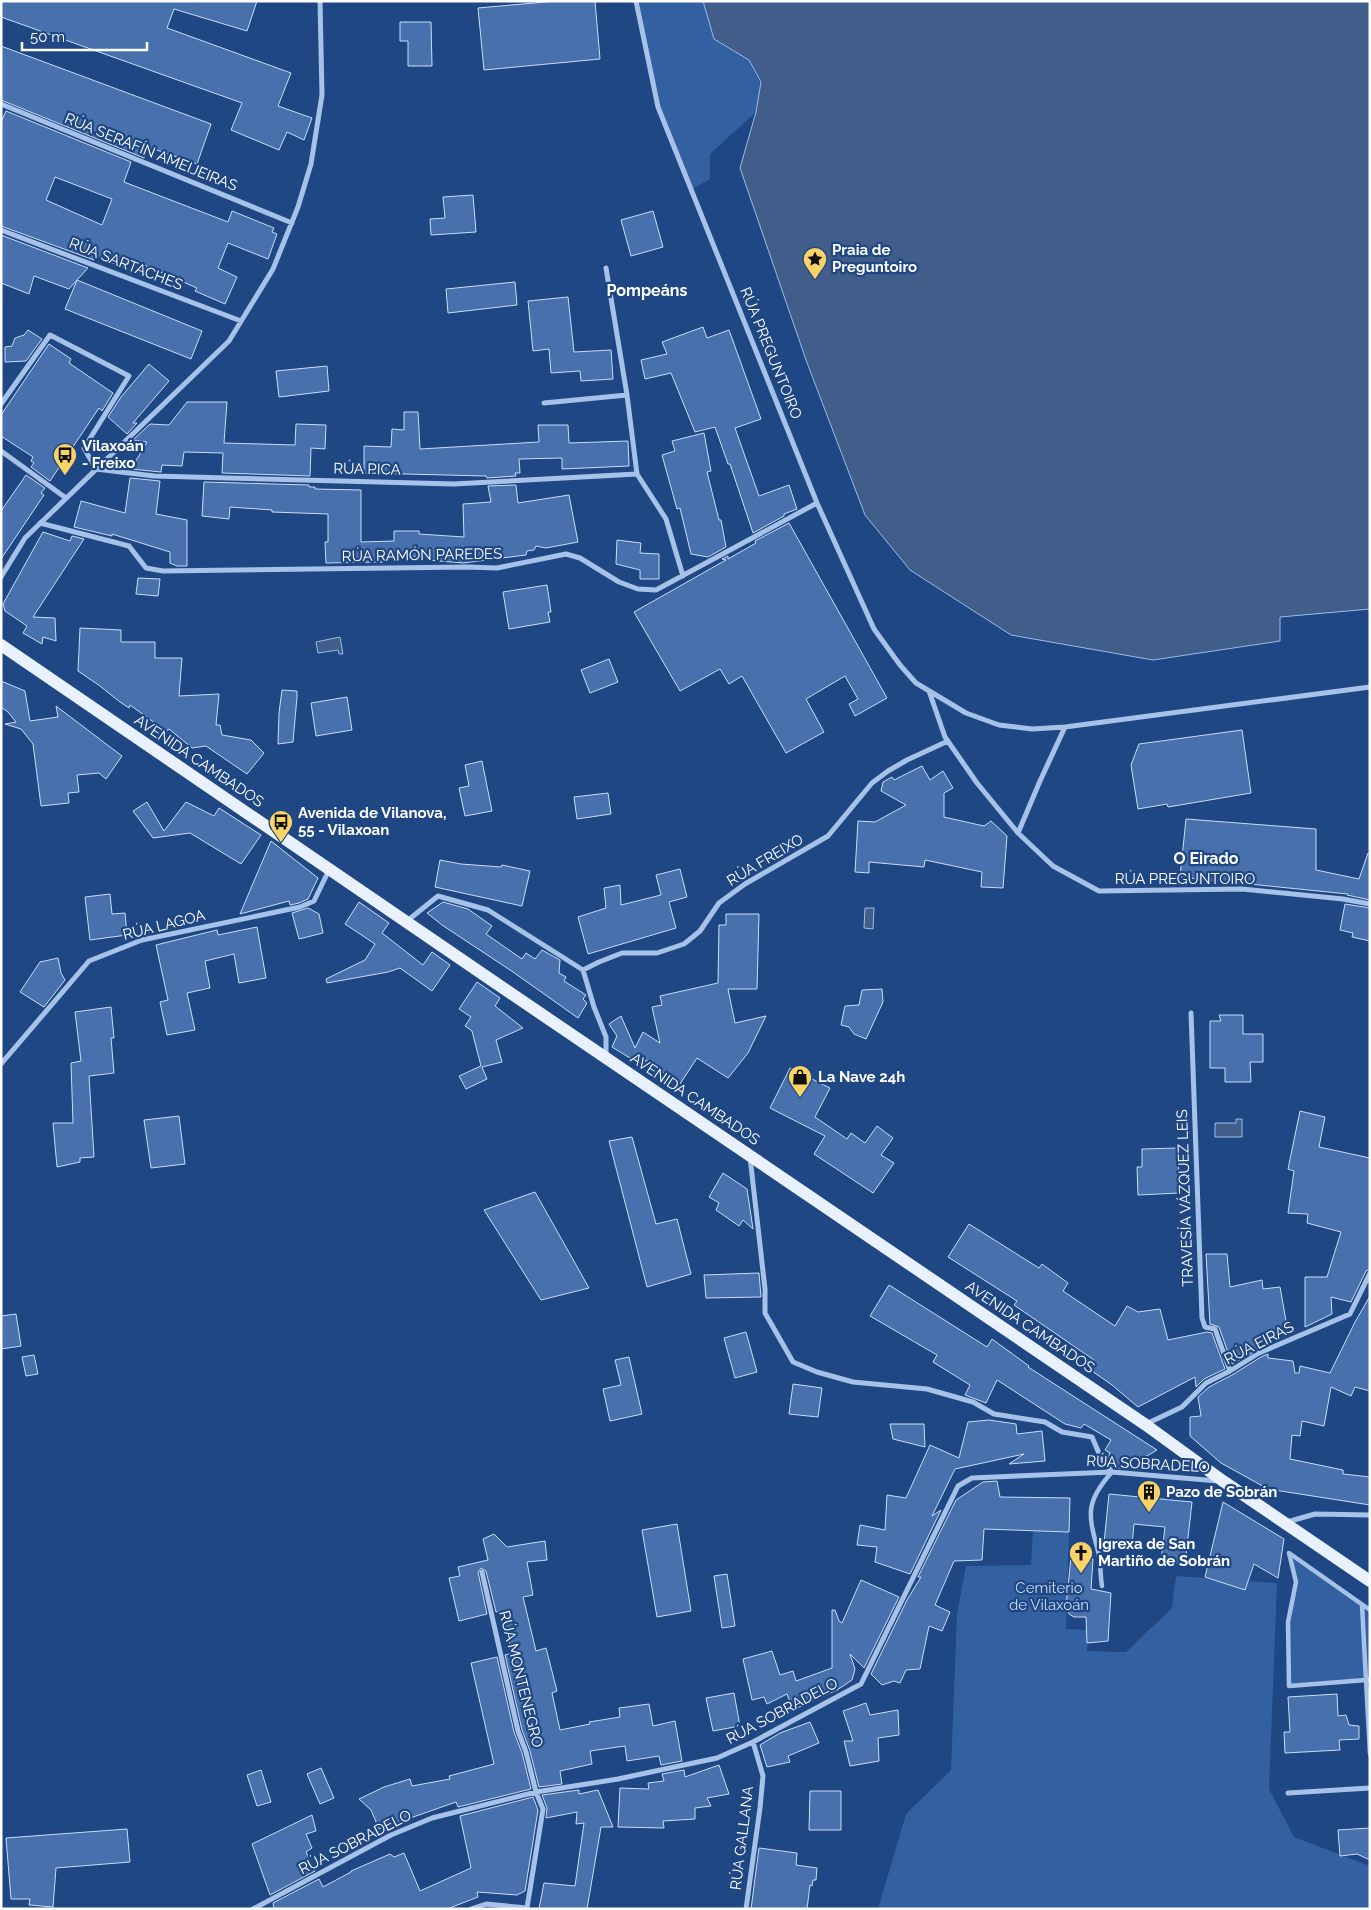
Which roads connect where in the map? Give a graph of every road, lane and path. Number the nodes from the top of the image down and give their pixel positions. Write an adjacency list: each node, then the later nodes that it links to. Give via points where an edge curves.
1 (320, 1): 4 (street, via 322,95 311,164)
2 (636, 1): 15 (street, RÚA PREGUNTOIRO, via 658,107)
3 (1, 104): 4 (street, RÚA SERAFÍN AMEIJEIRAS)
4 (292, 222): 7 (street, via 272,270)
5 (1, 230): 7 (street, RÚA SARTACHES)
6 (606, 268): 8 (street)
7 (241, 322): 12 (street, via 229,342)
8 (627, 395): 9 (street); 13 (street)
9 (544, 403)
10 (1, 404): 12 (street, via 50,335 129,376 84,448)
11 (1, 451): 14 (street)
12 (96, 469): 13 (street, RÚA PICA, via 154,476 454,484); 14 (street)
13 (637, 474): 17 (street, via 666,519)
14 (66, 498): 16 (street)
15 (817, 503): 17 (street, RÚA RAMÓN PAREDES); 21 (street, RÚA PREGUNTOIRO, via 874,629 900,665 916,683)
16 (40, 523): 17 (street, RÚA RAMÓN PAREDES, via 129,546 146,568 163,572 497,568 566,554 580,558 619,582 638,589 656,590); 18 (street, via 25,538)
17 (683, 576)
18 (1, 577)
19 (1, 645): 25 (main road, AVENIDA CAMBADOS)
20 (1370, 687): 22 (street, RÚA PREGUNTOIRO)
21 (929, 691): 22 (street, RÚA PREGUNTOIRO, via 966,713 999,725 1032,729); 23 (street, RÚA PREGUNTOIRO)
22 (1065, 727): 24 (street)
23 (948, 741): 24 (street, RÚA PREGUNTOIRO); 28 (street, RÚA FREIXO, via 907,760 872,783 828,836 745,884 719,903 700,931 684,944 657,953 622,953)
24 (1018, 833): 26 (street, RÚA PREGUNTOIRO, via 1053,866 1099,891 1242,889)
25 (329, 870): 27 (main road, AVENIDA CAMBADOS); 31 (street, RÚA LAGOA, via 314,901 300,907 142,940 89,961)
26 (1370, 904)
27 (406, 922): 28 (street, via 438,896 446,898 488,910); 30 (main road, AVENIDA CAMBADOS)
28 (583, 970): 30 (street, via 606,1037)
29 (1191, 1013): 34 (street, TRAVESÍA VÁZQUEZ LEIS, via 1202,1318 1205,1327 1215,1329)
30 (606, 1058): 32 (main road, AVENIDA CAMBADOS)
31 (1, 1064)
32 (750, 1157): 35 (main road, AVENIDA CAMBADOS); 36 (street, via 765,1313 793,1362 853,1382 927,1389 973,1402 994,1414 1045,1422 1062,1432 1092,1437 1101,1458)
33 (1370, 1273): 34 (street, RÚA EIRAS, via 1350,1314 1259,1353)
34 (1230, 1371): 35 (street, RÚA EIRAS, via 1206,1383 1182,1407)
35 (1146, 1424): 37 (main road, AVENIDA CAMBADOS)
36 (1112, 1472): 37 (street, RÚA SOBRADELO); 42 (street, via 1098,1488 1091,1506 1091,1530); 46 (street, RÚA SOBRADELO, via 972,1478 958,1486 861,1684)
37 (1224, 1481): 39 (main road, AVENIDA CAMBADOS)
38 (1370, 1515): 39 (street, via 1315,1514)
39 (1284, 1523): 41 (main road, AVENIDA CAMBADOS)
40 (482, 1572): 49 (street, RÚA MONTENEGRO, via 518,1731)
41 (1370, 1581)
42 (1102, 1586)
43 (1362, 1605): 44 (street); 45 (street); 45 (street, via 1289,1553 1296,1582 1288,1622 1289,1686)
44 (1370, 1610)
45 (1368, 1680): 47 (street)
46 (753, 1742): 49 (street, RÚA SOBRADELO, via 701,1763); 54 (street, RÚA GALLANA, via 762,1776)
47 (1370, 1754)
48 (1370, 1788): 50 (street)
49 (536, 1792): 51 (street, RÚA MONTENEGRO, via 543,1809); 52 (street, RÚA SOBRADELO, via 432,1818 391,1835)
50 (1288, 1793)
51 (527, 1908): 53 (street, via 486,1904)
52 (253, 1909)
53 (471, 1909)
54 (746, 1909)

